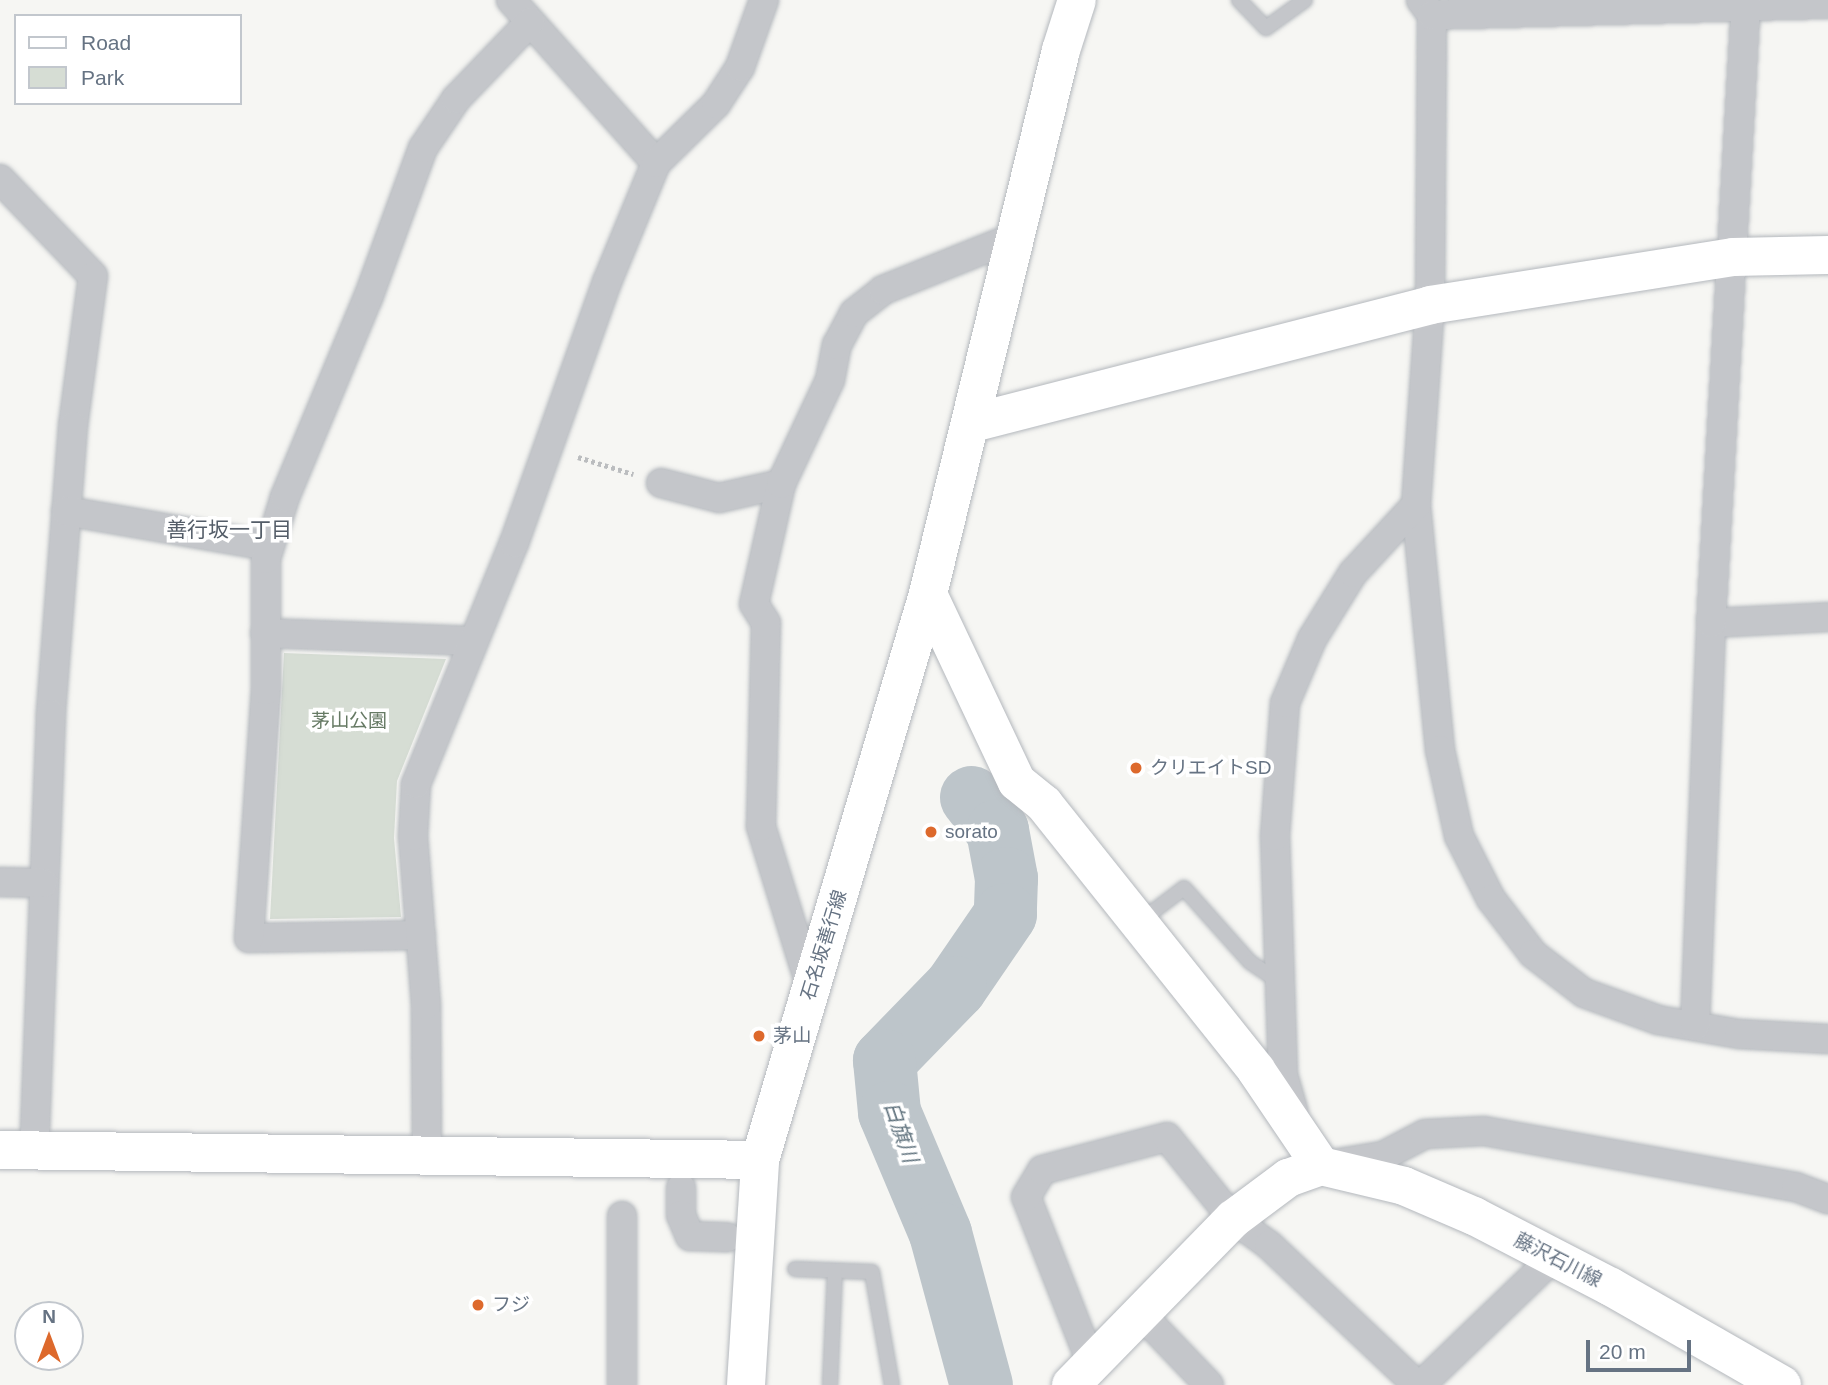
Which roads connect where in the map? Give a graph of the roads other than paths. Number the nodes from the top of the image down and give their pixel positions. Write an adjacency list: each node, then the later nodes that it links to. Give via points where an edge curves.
1 (511, 0): 9 (street)
2 (764, 0): 10 (street, via 734,76 716,104)
3 (1077, 0): 12 (street, 石名坂善行線)
4 (1239, 0): 5 (lane, via 1266,27)
5 (1305, 0)
6 (1745, 4): 7 (street); 8 (street); 14 (street)
7 (1828, 4)
8 (1426, 7): 15 (street)
9 (530, 22): 10 (street); 21 (street, via 456,99 423,148)
10 (656, 163): 26 (street)
11 (0, 179): 20 (street, via 93,276)
12 (1016, 237): 16 (street, 石名坂善行線); 18 (street, via 883,290 854,313 837,345 830,380)
13 (1828, 255): 14 (street)
14 (1733, 257): 15 (street); 24 (street)
15 (1430, 304): 16 (street); 19 (street)
16 (972, 423): 22 (street, 石名坂善行線)
17 (661, 483): 18 (street, via 719,498)
18 (781, 484): 32 (street, via 754,604 766,623 761,826)
19 (1416, 505): 31 (street, via 1353,573 1312,639 1285,702 1275,836); 33 (street, via 1440,750 1459,836 1491,899 1533,954 1584,993 1658,1020)
20 (66, 510): 21 (street); 28 (street)
21 (270, 546): 25 (street)
22 (928, 594): 32 (street, 石名坂善行線); 38 (street, via 1017,782 1044,804 1256,1070)
23 (1828, 617): 24 (street)
24 (1710, 623): 33 (street)
25 (265, 633): 26 (street); 30 (street, via 261,785 248,938)
26 (472, 641): 30 (street, via 416,784 414,836)
27 (0, 882): 28 (street)
28 (43, 883): 35 (street)
29 (1151, 913): 31 (lane, via 1184,888 1250,962)
30 (421, 935): 36 (street)
31 (1280, 982): 38 (street, via 1283,1075)
32 (811, 988): 37 (street, 石名坂善行線)
33 (1695, 1026): 34 (street, via 1739,1034)
34 (1828, 1039)
35 (17, 1150): 36 (street)
36 (427, 1155): 37 (street)
37 (760, 1160): 50 (street, 石名坂善行線)
38 (1316, 1160): 40 (street, via 1384,1156 1425,1134 1484,1131 1796,1187); 42 (street); 44 (street, 藤沢石川線, via 1405,1185)
39 (681, 1188): 43 (street, via 681,1215 690,1236)
40 (1828, 1199)
41 (622, 1216): 49 (street)
42 (1233, 1219): 47 (street); 48 (street, via 1167,1137 1042,1170 1027,1197); 54 (street, via 1269,1245)
43 (727, 1237)
44 (1553, 1258): 54 (street); 55 (street, 藤沢石川線)
45 (795, 1269): 46 (lane)
46 (835, 1271): 51 (lane); 52 (lane, via 872,1272)
47 (1141, 1314): 48 (street); 53 (street)
48 (1082, 1375)
49 (622, 1385)
50 (746, 1385)
51 (830, 1385)
52 (892, 1385)
53 (1209, 1385)
54 (1419, 1385)
55 (1782, 1385)

